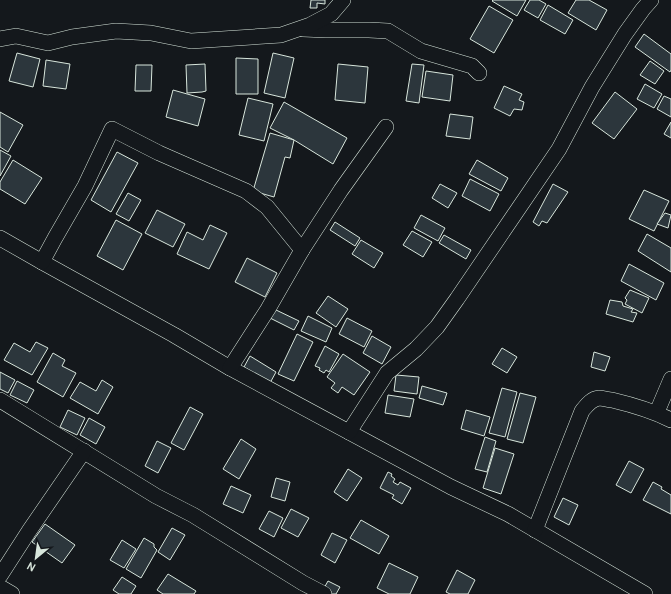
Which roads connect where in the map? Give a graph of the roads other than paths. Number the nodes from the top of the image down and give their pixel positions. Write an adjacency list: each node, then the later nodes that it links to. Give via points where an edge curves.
1 (343, 0): 3 (street, via 331,14)
2 (651, 0): 15 (street, via 625,34 592,87 559,149 457,299 437,327 387,373)
3 (298, 29): 4 (street, via 282,35 190,41 151,33 116,31 48,43 16,36); 5 (street, via 388,31 421,51 472,66)
4 (0, 39)
5 (479, 73)
6 (386, 127): 8 (street)
7 (0, 238): 9 (street)
8 (302, 250): 9 (street, via 267,207 246,191 112,129 85,186); 10 (street)
9 (42, 262): 10 (street)
10 (230, 368): 15 (street)
11 (671, 379): 13 (street)
12 (0, 400): 16 (street)
13 (657, 412): 14 (street); 17 (street, via 600,398 592,400 582,411)
14 (671, 420)
15 (349, 432): 17 (street)
16 (84, 451): 18 (street); 21 (street)
17 (535, 530): 22 (street)
18 (0, 576)
19 (0, 587): 20 (street)
20 (12, 594)
21 (324, 594)
22 (645, 594)

